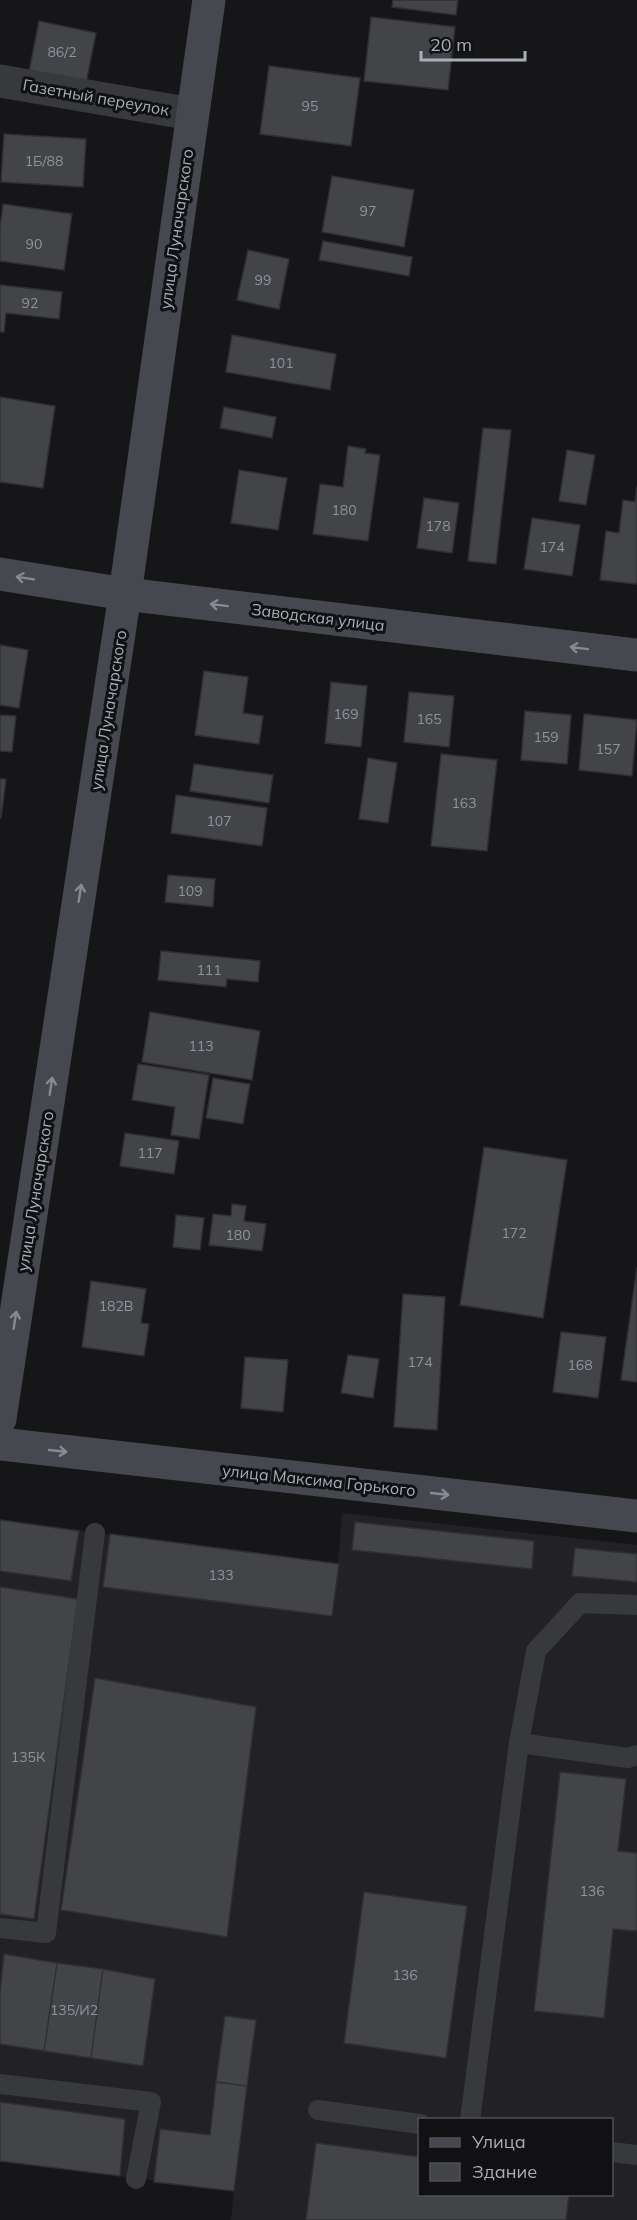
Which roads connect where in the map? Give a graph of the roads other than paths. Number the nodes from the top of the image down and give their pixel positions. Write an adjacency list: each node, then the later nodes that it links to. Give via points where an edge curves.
1 (209, 0): 3 (street, улица Луначарского)
2 (0, 81): 3 (street, Газетный переулок)
3 (192, 114): 5 (street, улица Луначарского)
4 (0, 574): 5 (street, Заводская улица, one-way to 4)
5 (126, 594): 6 (street, Заводская улица, one-way to 5); 7 (street, улица Луначарского, one-way to 5)
6 (637, 655)
7 (0, 1419)
8 (0, 1444): 9 (street, улица Максима Горького, one-way to 9)
9 (637, 1516)
10 (95, 1533): 14 (lane, via 46,1933)
11 (637, 1605): 12 (lane, via 580,1603 536,1651)
12 (519, 1743): 13 (lane, via 628,1758); 17 (lane)
13 (637, 1755)
14 (0, 1928)
15 (0, 2084): 21 (lane, via 151,2102)
16 (318, 2110): 18 (lane)
17 (470, 2118)
18 (418, 2124)
19 (613, 2152): 20 (lane)
20 (637, 2155)
21 (136, 2179)

